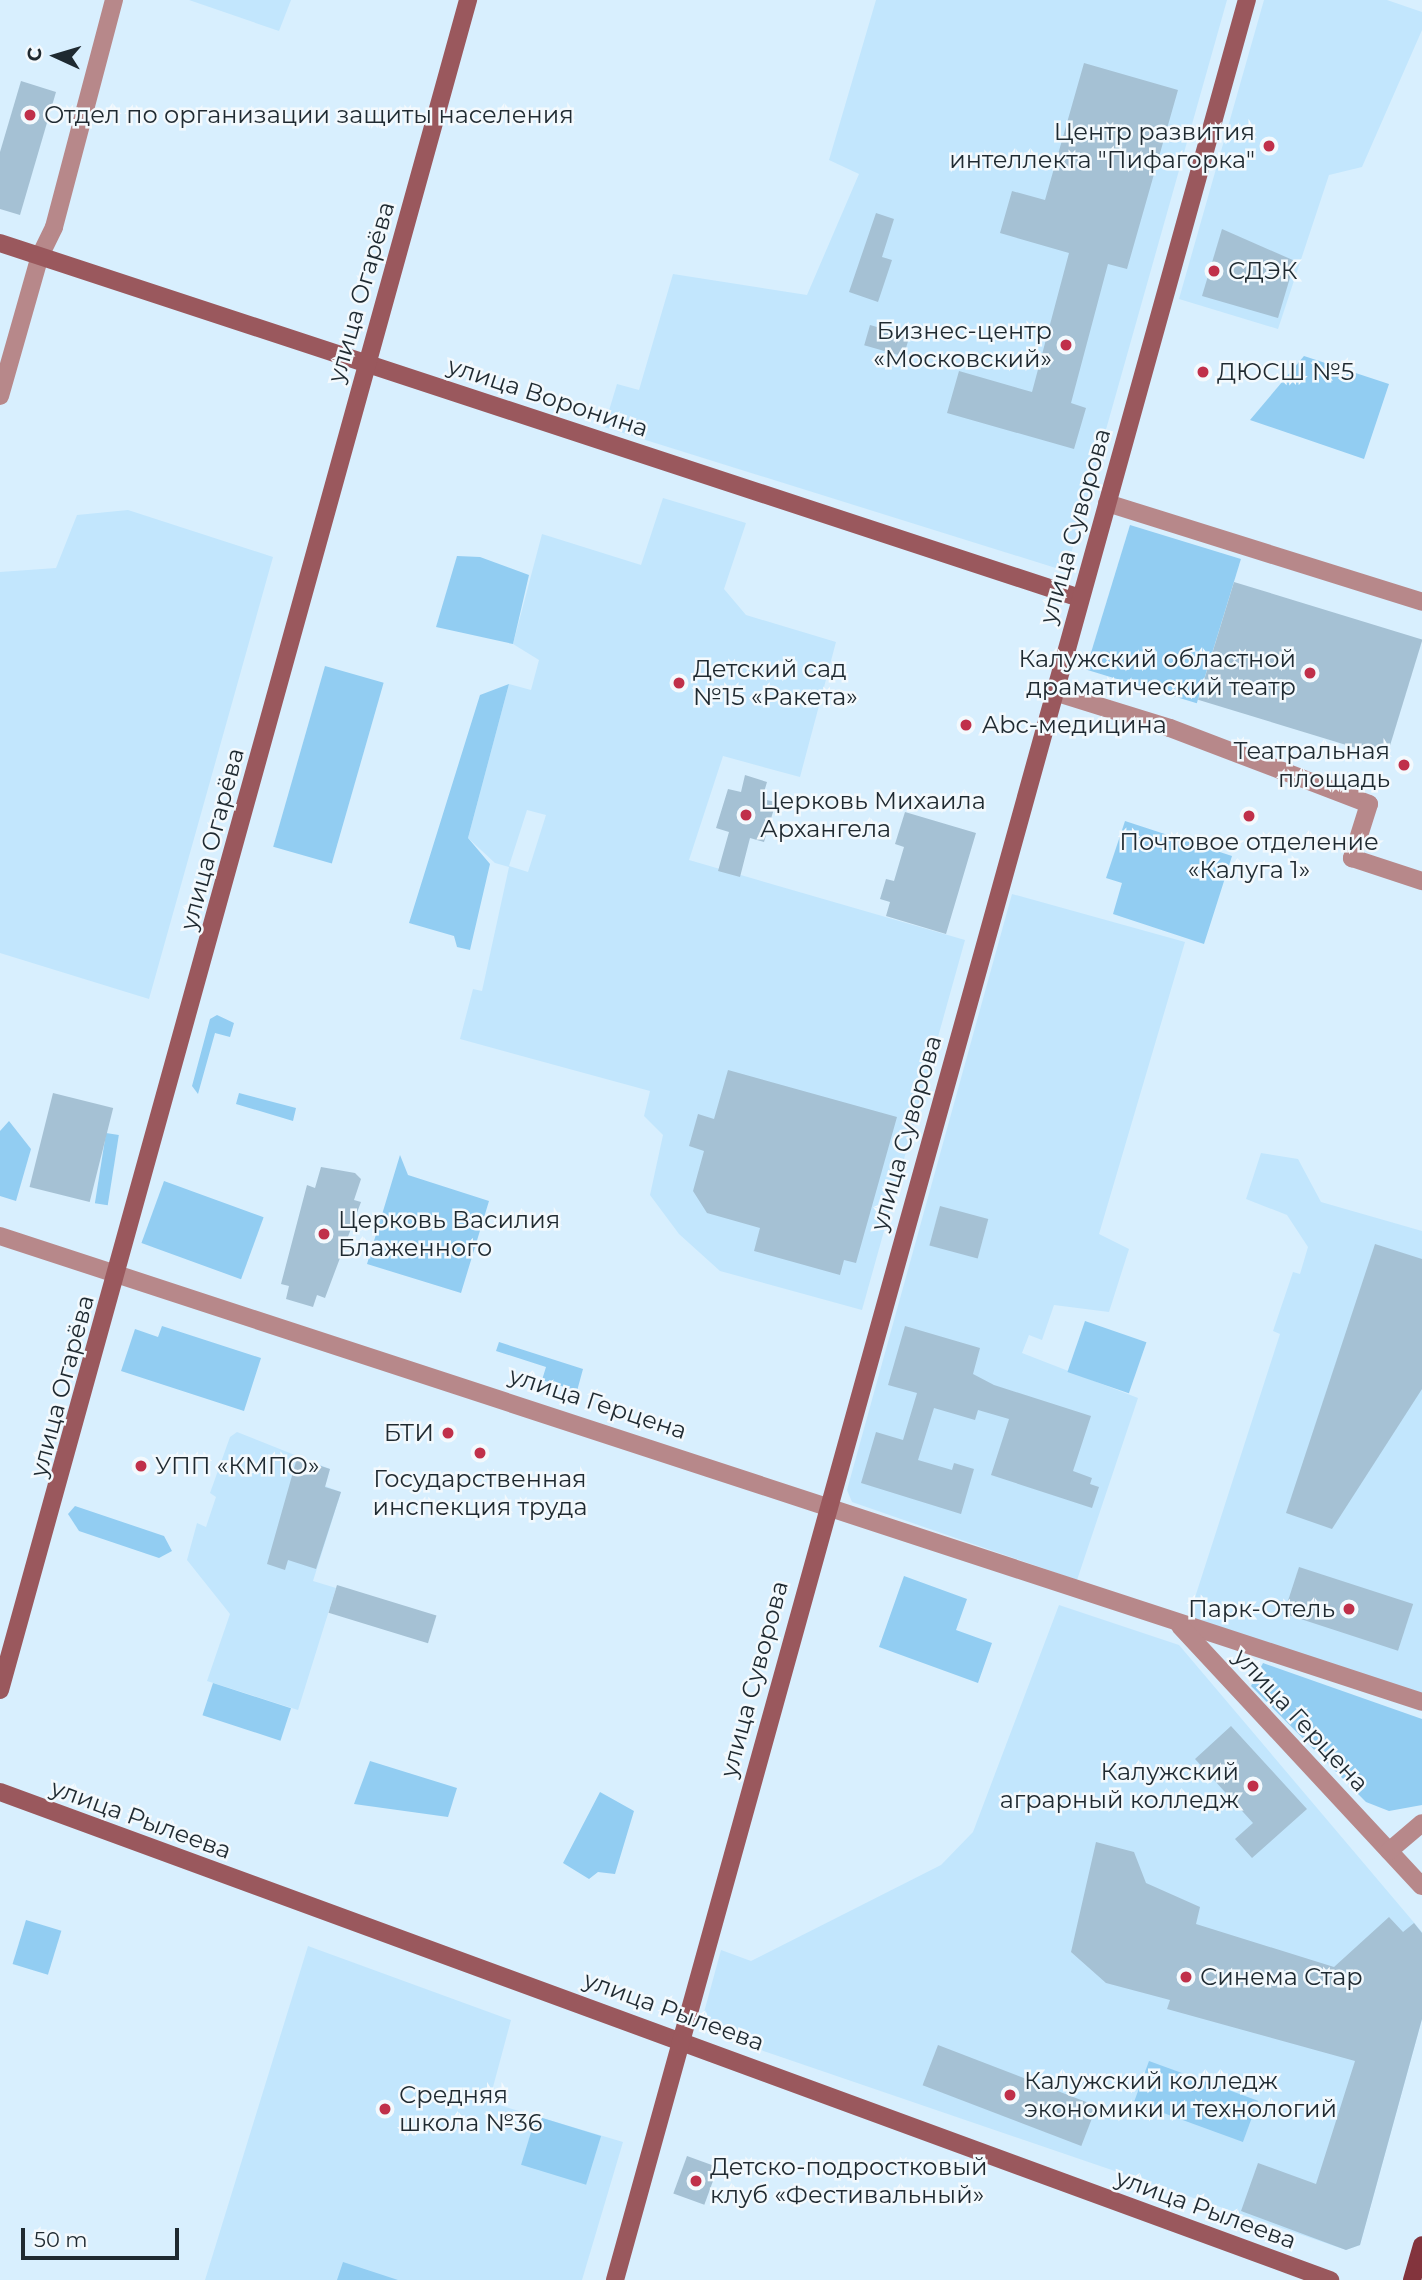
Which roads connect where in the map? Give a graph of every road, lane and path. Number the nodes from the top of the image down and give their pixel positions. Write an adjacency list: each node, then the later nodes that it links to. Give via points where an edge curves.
1 (114, 0): 5 (street, via 54,227)
2 (468, 0): 6 (street, улица Огарёва)
3 (1247, 0): 8 (street, улица Суворова)
4 (0, 243): 5 (street, улица Воронина)
5 (40, 256): 6 (street, улица Воронина); 7 (street)
6 (367, 364): 9 (street, улица Воронина); 14 (street, улица Огарёва)
7 (0, 396)
8 (1107, 503): 9 (street, улица Суворова); 10 (street)
9 (1080, 598): 11 (street, улица Суворова)
10 (1422, 602)
11 (1054, 691): 12 (street, via 1170,728 1369,804 1352,858); 15 (street, улица Суворова)
12 (1422, 881)
13 (0, 1236): 14 (street, улица Герцена)
14 (118, 1274): 15 (street, улица Герцена); 17 (street, улица Огарёва)
15 (828, 1503): 16 (street, улица Герцена); 23 (street, улица Суворова)
16 (1177, 1623): 18 (street, улица Герцена); 21 (street, улица Герцена)
17 (0, 1690)
18 (1422, 1702)
19 (0, 1792): 23 (street, улица Рылеева)
20 (1422, 1823): 21 (street)
21 (1389, 1850): 22 (street, улица Герцена)
22 (1422, 1886)
23 (680, 2038): 25 (street, улица Суворова); 26 (street, улица Рылеева)
24 (1422, 2245): 27 (main road)
25 (614, 2280)
26 (1330, 2280)
27 (1412, 2280)

